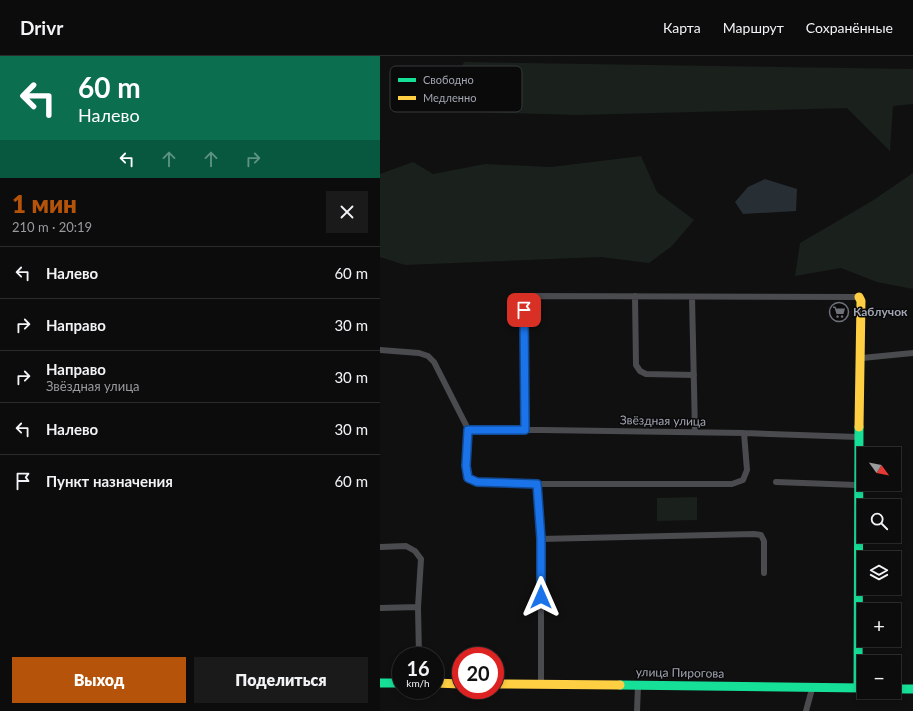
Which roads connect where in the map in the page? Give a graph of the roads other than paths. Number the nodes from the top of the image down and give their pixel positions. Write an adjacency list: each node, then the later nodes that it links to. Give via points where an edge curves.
1 (635, 296): 2 (lane); 7 (lane, via 636,365 640,371 646,374); 9 (lane, via 532,296 524,310)
2 (692, 296): 3 (lane); 7 (lane)
3 (859, 297): 6 (street)
4 (380, 350): 8 (lane, via 428,356 434,362)
5 (913, 353): 6 (lane)
6 (860, 359): 12 (street)
7 (694, 375): 10 (lane)
8 (468, 430): 9 (lane, Звёздная улица); 15 (lane, via 468,478 477,482)
9 (525, 430): 10 (lane, Звёздная улица)
10 (695, 432): 11 (lane, Звёздная улица)
11 (744, 433): 12 (lane, Звёздная улица); 15 (lane, via 747,470 744,480 732,484)
12 (859, 437): 13 (street)
13 (859, 447)
14 (776, 482): 16 (lane)
15 (537, 484): 18 (lane)
16 (857, 486)
17 (858, 491): 24 (street)
18 (541, 539): 20 (lane, via 761,535 764,542); 29 (lane)
19 (380, 547): 21 (lane, via 406,546 415,551 421,559)
20 (764, 573)
21 (418, 607): 22 (lane); 23 (lane)
22 (380, 608)
23 (419, 647)
24 (861, 655)
25 (380, 683): 26 (street)
26 (392, 683)
27 (504, 684): 29 (street, улица Пирогова)
28 (638, 684): 29 (street, улица Пирогова); 30 (street, улица Пирогова); 34 (lane)
29 (540, 685)
30 (812, 688): 31 (street, улица Пирогова); 35 (lane)
31 (857, 688)
32 (901, 689): 33 (street)
33 (913, 689)
34 (637, 711)
35 (806, 711)

